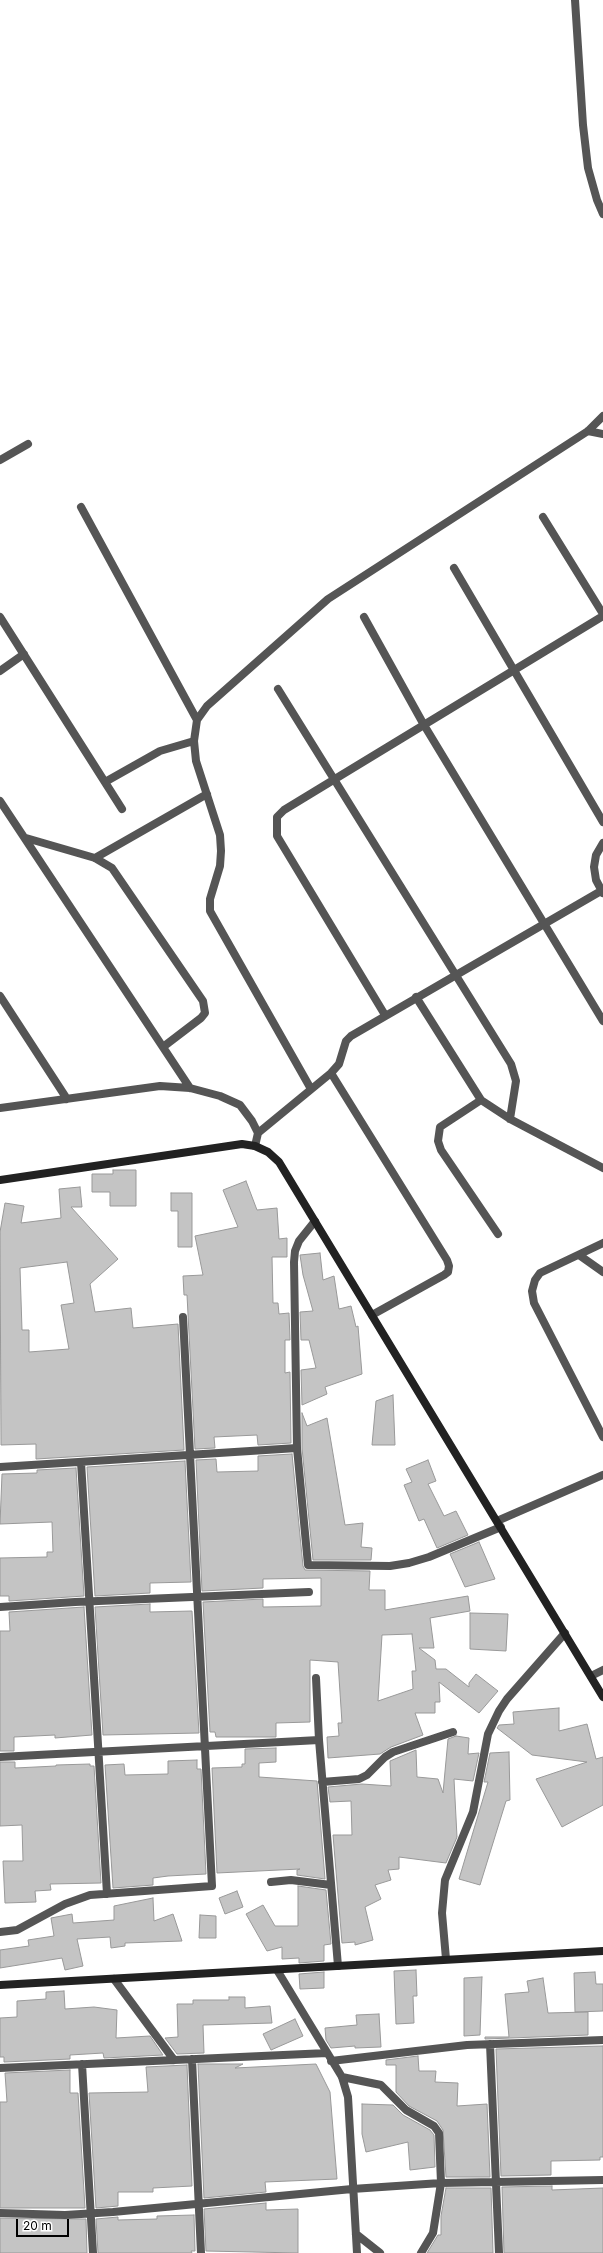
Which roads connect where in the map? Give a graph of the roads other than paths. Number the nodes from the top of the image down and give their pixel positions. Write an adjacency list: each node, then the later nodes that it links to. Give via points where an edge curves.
1 (575, 0): 2 (street, via 588,168)
2 (603, 214)
3 (603, 416): 4 (street)
4 (588, 431): 5 (street); 18 (street, via 328,599 207,706)
5 (603, 434)
6 (28, 444): 7 (street)
7 (0, 460)
8 (81, 507): 18 (street)
9 (543, 517): 11 (street)
10 (454, 568): 15 (street)
11 (603, 615): 15 (street)
12 (0, 617): 14 (street)
13 (364, 618): 19 (street)
14 (24, 654): 16 (street); 22 (street)
15 (514, 670): 19 (street); 26 (street)
16 (0, 671)
17 (278, 689): 21 (street)
18 (198, 720): 20 (street)
19 (424, 725): 21 (street); 31 (street)
20 (194, 741): 22 (street, via 160,751); 23 (street, via 196,761)
21 (335, 780): 32 (street); 35 (street, via 284,810 277,817 277,836)
22 (105, 782): 25 (street)
23 (207, 794): 29 (street); 40 (street, via 220,835 222,851 210,899 210,911)
24 (0, 801): 27 (street)
25 (122, 808)
26 (603, 822)
27 (26, 838): 29 (street); 37 (street)
28 (603, 843): 30 (street, via 596,855 594,867 596,880)
29 (95, 858): 37 (street, via 112,868 205,1006 205,1013 201,1018)
30 (602, 892): 31 (street)
31 (544, 924): 32 (street); 36 (street)
32 (456, 975): 34 (street); 44 (street, via 511,1064 516,1080)
33 (0, 996): 41 (street)
34 (416, 997): 35 (street); 42 (street)
35 (385, 1015): 38 (street, via 351,1036 346,1042 339,1064)
36 (603, 1021)
37 (163, 1047): 39 (street)
38 (331, 1073): 40 (street); 54 (street, via 449,1266 444,1276)
39 (190, 1088): 41 (street, via 160,1086); 45 (street, via 220,1096 240,1105)
40 (312, 1089): 45 (street)
41 (67, 1099): 43 (street)
42 (481, 1100): 44 (street); 50 (street, via 440,1127 438,1141 441,1150)
43 (0, 1108)
44 (510, 1119): 47 (street)
45 (258, 1133): 46 (street)
46 (255, 1146): 48 (street, via 242,1144); 49 (street, via 268,1152 279,1162)
47 (603, 1168)
48 (0, 1180)
49 (315, 1221): 54 (street); 57 (street, via 299,1241 294,1262)
50 (498, 1234)
51 (603, 1243): 52 (street)
52 (579, 1255): 53 (street); 56 (street, via 540,1273 532,1291 534,1303)
53 (603, 1272)
54 (372, 1315): 62 (street)
55 (183, 1317): 58 (street)
56 (603, 1437)
57 (297, 1448): 58 (street); 62 (street, via 308,1564 390,1566 409,1563 429,1557)
58 (190, 1455): 59 (street); 64 (street)
59 (81, 1462): 60 (street); 65 (street)
60 (0, 1467)
61 (603, 1475): 62 (street)
62 (499, 1524): 67 (street)
63 (309, 1592): 64 (street)
64 (197, 1596): 65 (street); 74 (street)
65 (89, 1601): 66 (street); 75 (street)
66 (0, 1607)
67 (565, 1633): 69 (street); 83 (street, via 507,1698 488,1734 473,1812 445,1880 442,1913)
68 (603, 1670): 69 (street)
69 (591, 1676): 71 (street)
70 (316, 1678): 73 (street)
71 (603, 1697)
72 (453, 1732): 77 (street, via 393,1752 359,1779)
73 (319, 1740): 74 (street); 77 (street)
74 (205, 1746): 75 (street); 80 (street, via 212,1886)
75 (98, 1752): 76 (street); 80 (street)
76 (0, 1757)
77 (322, 1782): 79 (street)
78 (270, 1882): 79 (street, via 291,1880)
79 (331, 1884): 84 (street)
80 (107, 1894): 81 (street, via 76,1899 17,1930)
81 (0, 1932)
82 (603, 1951): 83 (street)
83 (446, 1959): 84 (street)
84 (338, 1966): 85 (street)
85 (278, 1970): 86 (street); 90 (street)
86 (114, 1979): 87 (street); 92 (street)
87 (0, 1985)
88 (603, 2040): 89 (street)
89 (490, 2044): 90 (street); 97 (street)
90 (329, 2057): 91 (street); 95 (street)
91 (192, 2059): 92 (street); 100 (street)
92 (174, 2060): 93 (street)
93 (82, 2064): 94 (street); 102 (street)
94 (0, 2068)
95 (342, 2077): 98 (street, via 381,2085 410,2113 434,2126 440,2133); 99 (street, via 348,2097)
96 (603, 2180): 97 (street)
97 (496, 2182): 98 (street); 109 (street)
98 (441, 2183): 99 (street); 108 (street, via 433,2233)
99 (352, 2189): 100 (street); 103 (street)
100 (198, 2203): 102 (street); 105 (street)
101 (0, 2213): 102 (street)
102 (91, 2214): 104 (street)
103 (356, 2234): 106 (street); 107 (street)
104 (93, 2253)
105 (201, 2253)
106 (357, 2253)
107 (380, 2253)
108 (421, 2253)
109 (499, 2253)

